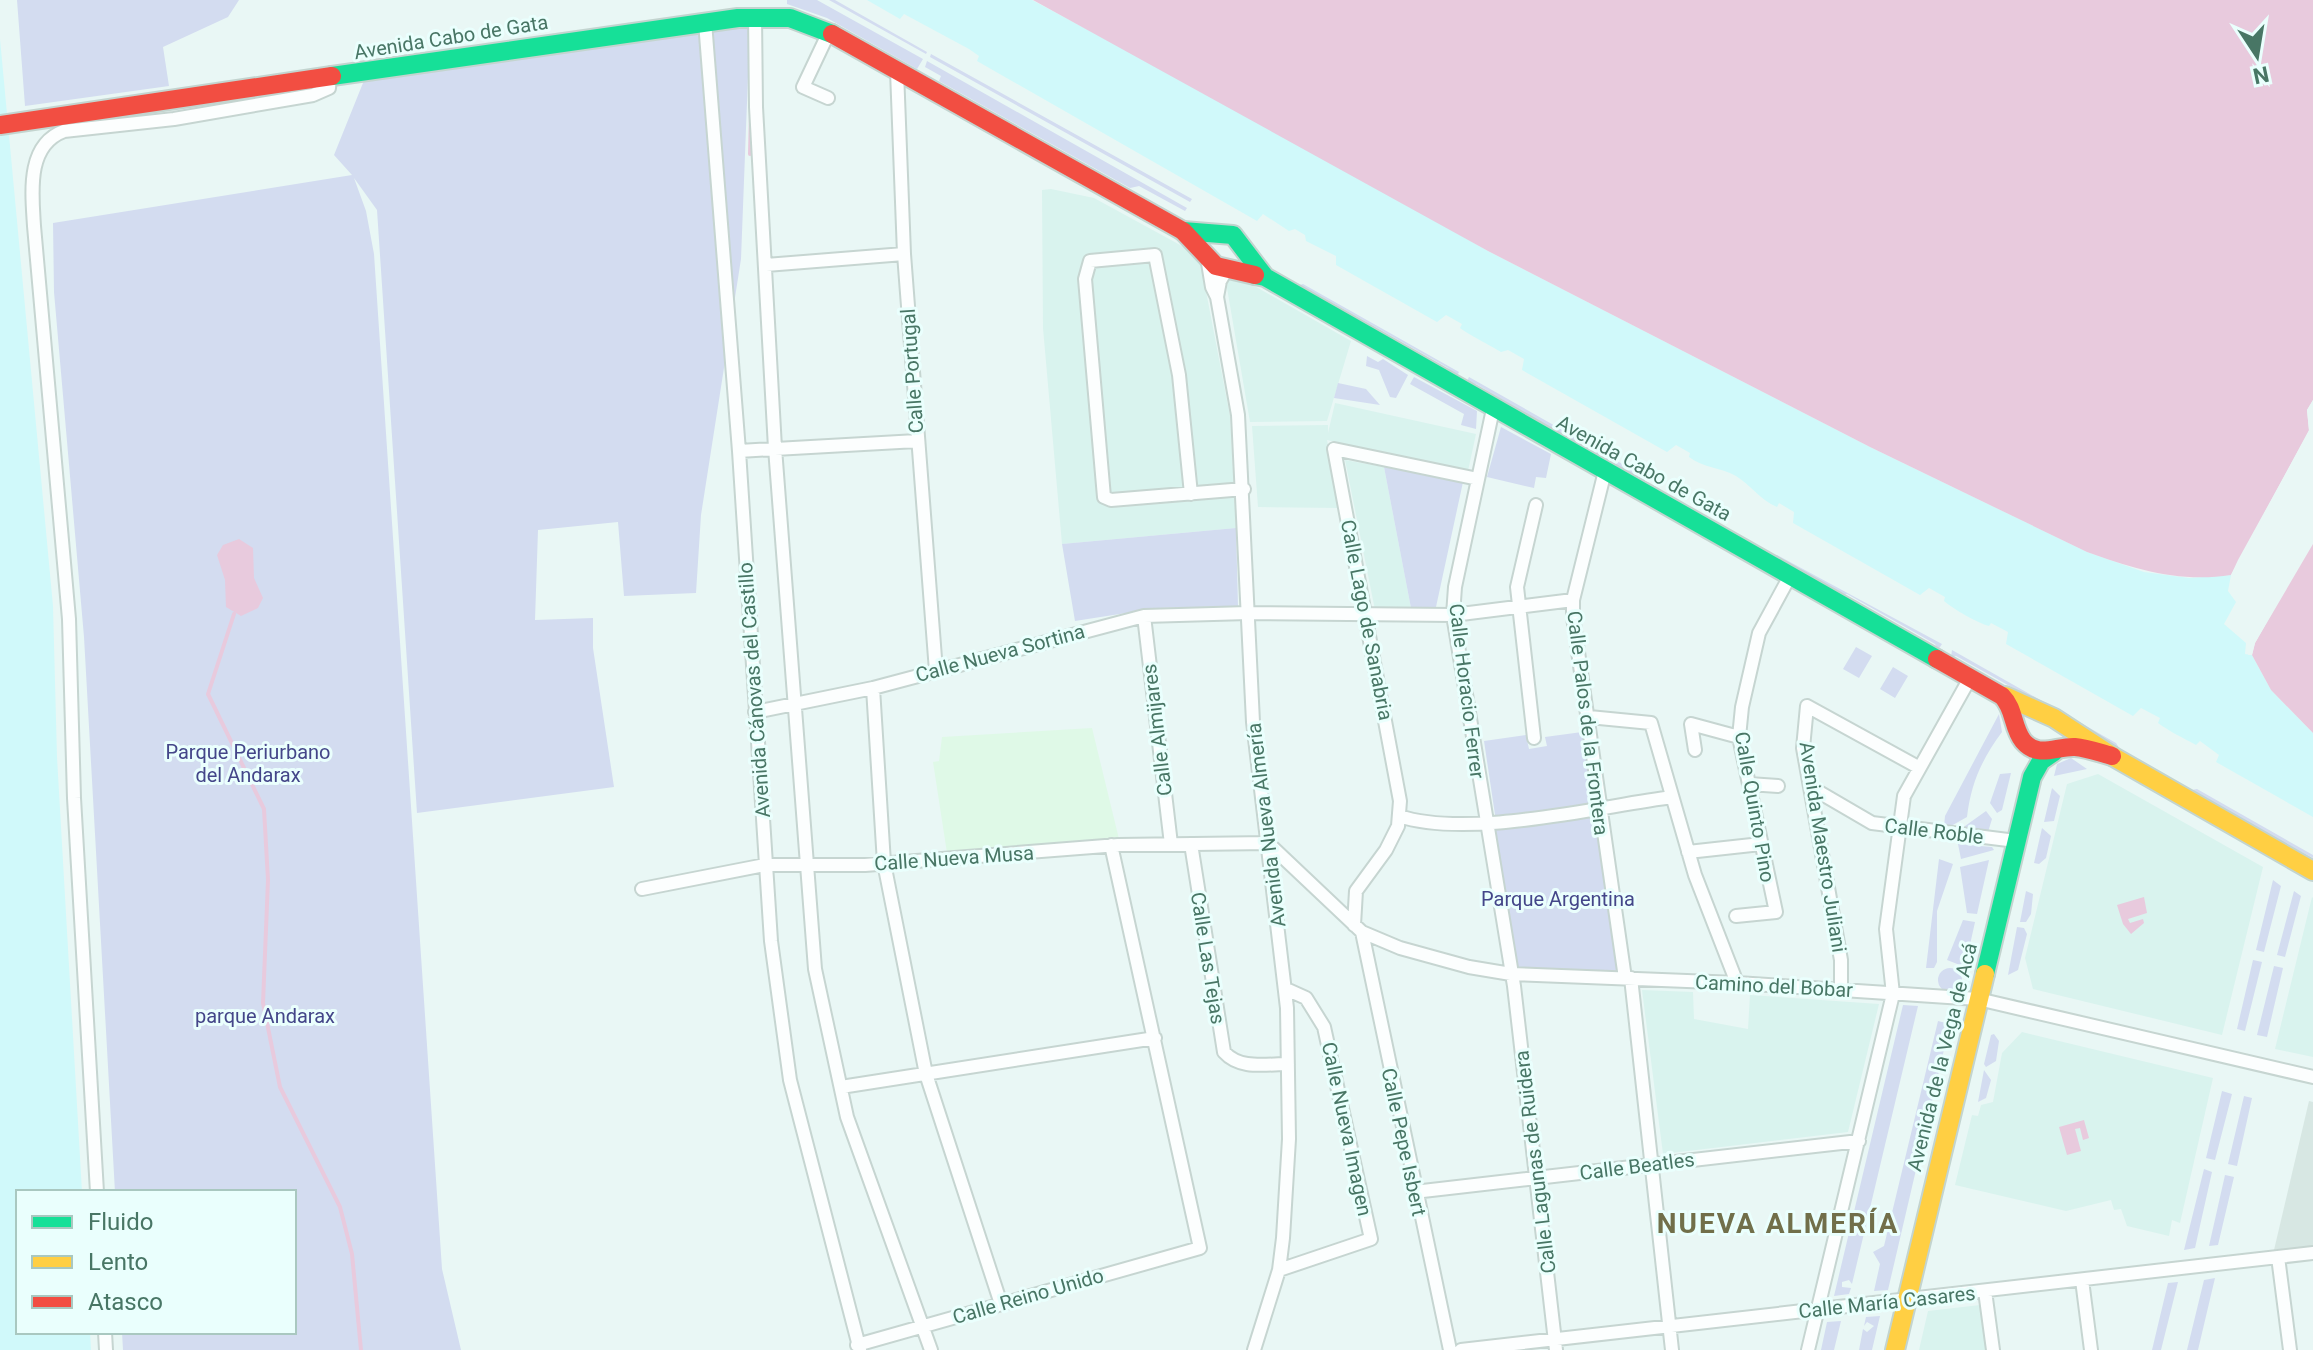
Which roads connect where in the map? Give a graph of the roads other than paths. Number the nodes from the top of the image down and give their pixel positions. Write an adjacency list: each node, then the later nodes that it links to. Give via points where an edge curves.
1 (755, 16): 2 (main road, Avenida Cabo de Gata); 3 (main road, Avenida Cabo de Gata, via 787,16); 11 (street)
2 (705, 22): 5 (main road, Avenida Cabo de Gata); 18 (street, Avenida Cánovas del Castillo)
3 (829, 32): 4 (main road, Avenida Cabo de Gata); 6 (street, via 803,87)
4 (897, 71): 8 (main road, Avenida Cabo de Gata); 10 (street, Calle Portugal)
5 (330, 77): 7 (main road, Avenida Cabo de Gata); 86 (street, via 329,88 313,95 64,131 48,139 36,160 34,226 69,619)
6 (828, 98)
7 (0, 125)
8 (1207, 247): 9 (main road, via 1221,232 1233,235); 12 (main road, via 1216,266); 14 (street, Avenida Nueva Almería)
9 (1247, 251): 12 (main road, via 1245,261); 13 (main road, Avenida Cabo de Gata)
10 (904, 254): 11 (street); 16 (street, Calle Portugal)
11 (766, 265): 17 (street)
12 (1231, 269): 13 (main road, Avenida Cabo de Gata); 14 (street, Avenida Nueva Almería, via 1220,281)
13 (1265, 277): 15 (main road, Avenida Cabo de Gata)
14 (1217, 297): 21 (street, Avenida Nueva Almería, via 1238,415)
15 (1493, 409): 19 (main road, Avenida Cabo de Gata); 20 (street, Calle Horacio Ferrer)
16 (917, 441): 17 (street); 31 (street, Calle Portugal)
17 (775, 448): 18 (street); 35 (street)
18 (739, 451): 37 (street, Avenida Cánovas del Castillo)
19 (1605, 471): 24 (main road, Avenida Cabo de Gata); 25 (street, Calle Palos de la Frontera)
20 (1478, 479): 28 (street, Calle Horacio Ferrer); 30 (street, Calle Lago de Sanabria, via 1334,449)
21 (1244, 489): 22 (street); 27 (street, Avenida Nueva Almería)
22 (1191, 494): 22 (street, via 1179,375 1155,255 1090,261 1085,279 1104,497)
23 (1536, 505): 26 (street)
24 (1790, 576): 32 (main road, Avenida Cabo de Gata); 41 (street, Calle Quinto Pino, via 1759,633)
25 (1573, 600): 26 (street, Calle Nueva Sortina); 38 (street, Calle Palos de la Frontera)
26 (1517, 607): 28 (street, Calle Nueva Sortina); 42 (street)
27 (1248, 613): 29 (street, Calle Nueva Sortina); 30 (street, Calle Nueva Sortina); 58 (street, Avenida Nueva Almería, via 1253,722)
28 (1453, 615): 30 (street, Calle Nueva Sortina); 55 (street, Calle Horacio Ferrer)
29 (1144, 616): 31 (street, Calle Nueva Sortina); 59 (street, Calle Almijares)
30 (1366, 616): 54 (street, Calle Lago de Sanabria, via 1395,767)
31 (936, 671): 33 (street, Calle Nueva Sortina)
32 (1970, 678): 34 (main road, Avenida Cabo de Gata); 47 (street)
33 (873, 688): 35 (street, Calle Nueva Sortina); 64 (street)
34 (2002, 696): 36 (main road, Avenida Cabo de Gata); 39 (main road)
35 (796, 706): 37 (street, Calle Nueva Sortina); 66 (street)
36 (2032, 710): 39 (main road, via 2023,712); 40 (main road, Avenida Cabo de Gata)
37 (755, 712): 65 (street, Avenida Cánovas del Castillo)
38 (1589, 717): 52 (street, via 1651,723); 53 (street, Calle Palos de la Frontera)
39 (2016, 723): 43 (main road)
40 (2064, 726): 45 (main road, via 2069,741); 46 (main road, Avenida Cabo de Gata)
41 (1739, 737): 44 (street, via 1691,724); 49 (street, Calle Quinto Pino)
42 (1534, 738)
43 (2025, 743): 45 (main road, via 2038,752); 48 (main road, Avenida de la Vega de Acá)
44 (1695, 750)
45 (2058, 750): 46 (main road, Avenida Cabo de Gata, via 2078,748); 48 (main road, Avenida de la Vega de Acá, via 2041,761)
46 (2112, 756): 67 (main road, Avenida Cabo de Gata)
47 (1918, 767): 51 (street, Avenida Maestro Juliani, via 1807,706 1803,748); 56 (street, via 1904,796)
48 (2033, 775): 57 (main road, Avenida de la Vega de Acá)
49 (1749, 784): 50 (street); 61 (street, Calle Quinto Pino)
50 (1778, 786)
51 (1812, 788): 56 (street, Calle Roble, via 1872,823); 75 (street, Avenida Maestro Juliani, via 1841,960)
52 (1672, 797): 53 (street); 63 (street)
53 (1598, 807): 55 (street); 72 (street, Calle Palos de la Frontera)
54 (1399, 816): 55 (street, via 1433,824); 70 (street, Calle Lago de Sanabria, via 1386,850 1356,891)
55 (1485, 824): 71 (street, Calle Horacio Ferrer)
56 (1901, 828): 57 (street, Calle Roble); 76 (street, via 1886,929)
57 (2016, 841): 77 (main road, Avenida de la Vega de Acá)
58 (1268, 843): 60 (street, Calle Nueva Musa); 70 (street, Camino del Bobar); 74 (street, Avenida Nueva Almería)
59 (1171, 844): 60 (street, Calle Nueva Musa); 62 (street, Calle Nueva Musa)
60 (1191, 844): 79 (street, Calle Las Tejas, via 1224,1052 1244,1065)
61 (1761, 844): 63 (street); 69 (street, Calle Quinto Pino, via 1776,912)
62 (1111, 845): 64 (street, Calle Nueva Musa); 78 (street)
63 (1688, 852): 73 (street)
64 (884, 863): 66 (street, Calle Nueva Musa); 80 (street)
65 (765, 865): 66 (street, Calle Nueva Musa); 68 (street, Calle Nueva Musa); 99 (street, Avenida Cánovas del Castillo, via 790,1080)
66 (806, 867): 82 (street, via 815,969)
67 (2313, 871)
68 (642, 889)
69 (1736, 916)
70 (1358, 929): 71 (street, Camino del Bobar, via 1428,956); 87 (street, Calle Pepe Isbert)
71 (1511, 974): 72 (street, Camino del Bobar); 85 (street, Calle Lagunas de Ruidera)
72 (1628, 978): 73 (street, Camino del Bobar); 84 (street, Calle Palos de la Frontera)
73 (1737, 983): 75 (street, Camino del Bobar)
74 (1286, 989): 79 (street, Avenida Nueva Almería); 90 (street, Calle Nueva Imagen, via 1306,998 1324,1027 1371,1239)
75 (1841, 989): 76 (street, Camino del Bobar)
76 (1893, 994): 77 (street, Camino del Bobar); 83 (street)
77 (1978, 999): 81 (street, Camino del Bobar); 93 (main road, Avenida de la Vega de Acá)
78 (1155, 1038): 80 (street); 94 (street, Calle Reino Unido, via 1200,1248)
79 (1288, 1064): 90 (street, Avenida Nueva Almería, via 1287,1200)
80 (926, 1074): 82 (street); 94 (street)
81 (2313, 1077)
82 (841, 1087): 96 (street)
83 (1859, 1141): 84 (street, Calle Beatles); 95 (street)
84 (1650, 1164): 85 (street, Calle Beatles); 97 (street, Calle Palos de la Frontera)
85 (1536, 1178): 87 (street, Calle Beatles); 98 (street, Calle Lagunas de Ruidera)
86 (97, 1190)
87 (1414, 1192): 102 (street, Calle Pepe Isbert)
88 (2313, 1253): 89 (street, Calle María Casares)
89 (2278, 1257): 91 (street, Calle María Casares); 109 (street)
90 (1279, 1270): 101 (street, Avenida Nueva Almería)
91 (2082, 1280): 92 (street, Calle María Casares); 108 (street)
92 (1985, 1291): 93 (street, Calle María Casares); 107 (street)
93 (1906, 1299): 95 (street, Calle María Casares); 106 (main road, Avenida de la Vega de Acá)
94 (1001, 1304): 96 (street, Calle Reino Unido)
95 (1818, 1309): 97 (street, Calle María Casares); 105 (street)
96 (921, 1327): 99 (street, Calle Reino Unido); 100 (street)
97 (1669, 1327): 98 (street, Calle María Casares); 104 (street, Calle Palos de la Frontera)
98 (1556, 1346): 103 (street, Calle María Casares)
99 (858, 1347)
100 (931, 1350)
101 (1254, 1350)
102 (1450, 1350)
103 (1461, 1350)
104 (1672, 1350)
105 (1808, 1350)
106 (1895, 1350)
107 (1993, 1350)
108 (2091, 1350)
109 (2290, 1350)

